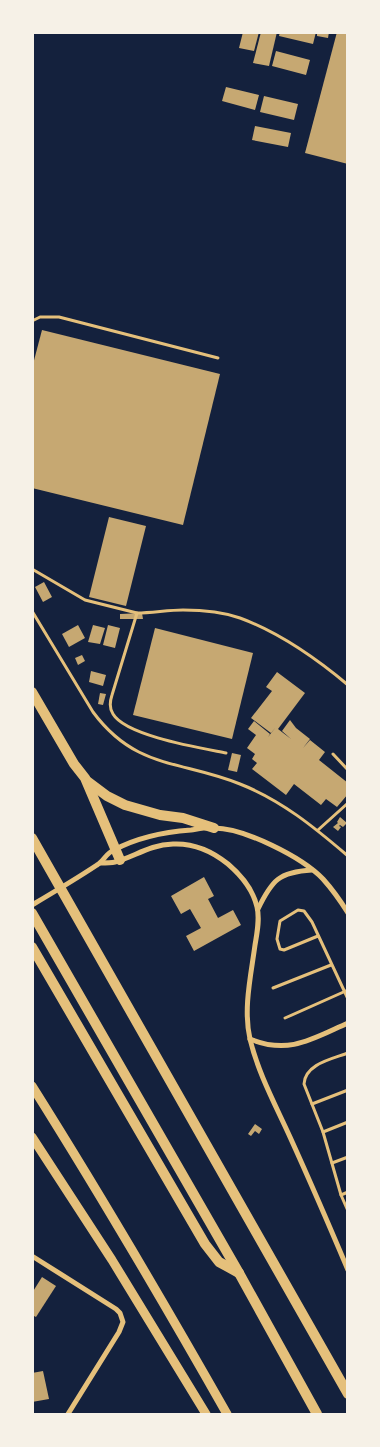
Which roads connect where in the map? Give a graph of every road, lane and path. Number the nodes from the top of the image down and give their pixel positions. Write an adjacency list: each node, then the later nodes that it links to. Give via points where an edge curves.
1 (32, 321): 2 (lane, via 40,317 59,317)
2 (218, 358)
3 (32, 570): 5 (lane, via 85,600)
4 (32, 611): 14 (lane, via 93,712 114,736 150,758 240,784 293,812)
5 (137, 613): 6 (lane, via 183,610 238,617 275,634 327,667); 8 (lane, via 111,699 112,713 123,724 149,735)
6 (348, 685)
7 (32, 692): 11 (highway)
8 (226, 753)
9 (333, 754): 10 (lane)
10 (348, 770)
11 (85, 778): 13 (highway, via 125,806); 16 (highway)
12 (348, 802): 14 (lane)
13 (214, 828): 16 (street, via 162,833); 20 (street, via 248,836 277,848)
14 (318, 830): 17 (lane)
15 (32, 838): 49 (highway)
16 (115, 849): 18 (highway); 19 (street)
17 (348, 856)
18 (120, 860): 19 (street); 22 (street, via 162,845 190,845 204,849 219,856 235,870 251,890)
19 (100, 863): 21 (street)
20 (312, 870): 22 (street, via 278,878); 23 (street)
21 (32, 905)
22 (258, 909): 33 (street, via 249,990)
23 (348, 912)
24 (32, 913): 48 (highway)
25 (318, 936): 25 (lane, via 309,917 299,910 280,923 277,944 284,950); 27 (lane)
26 (32, 947): 48 (highway, via 206,1244 219,1262)
27 (331, 965): 28 (lane); 29 (lane)
28 (273, 988)
29 (346, 991): 30 (lane); 31 (lane)
30 (348, 999)
31 (285, 1018)
32 (348, 1023): 33 (street, via 291,1046 267,1045)
33 (250, 1039): 47 (street, via 259,1068)
34 (348, 1053): 37 (lane, via 307,1072 304,1084)
35 (32, 1086): 52 (main road, via 132,1248)
36 (348, 1090): 37 (lane)
37 (312, 1104): 39 (lane)
38 (348, 1122): 39 (lane)
39 (323, 1132): 42 (lane)
40 (32, 1137): 51 (main road)
41 (348, 1156): 42 (lane)
42 (332, 1163): 44 (lane)
43 (348, 1192): 44 (lane)
44 (341, 1195): 45 (lane)
45 (348, 1211)
46 (32, 1256): 50 (street, via 116,1310 123,1322)
47 (348, 1270)
48 (239, 1273): 53 (highway)
49 (348, 1394)
50 (68, 1414)
51 (206, 1414)
52 (227, 1414)
53 (317, 1414)

